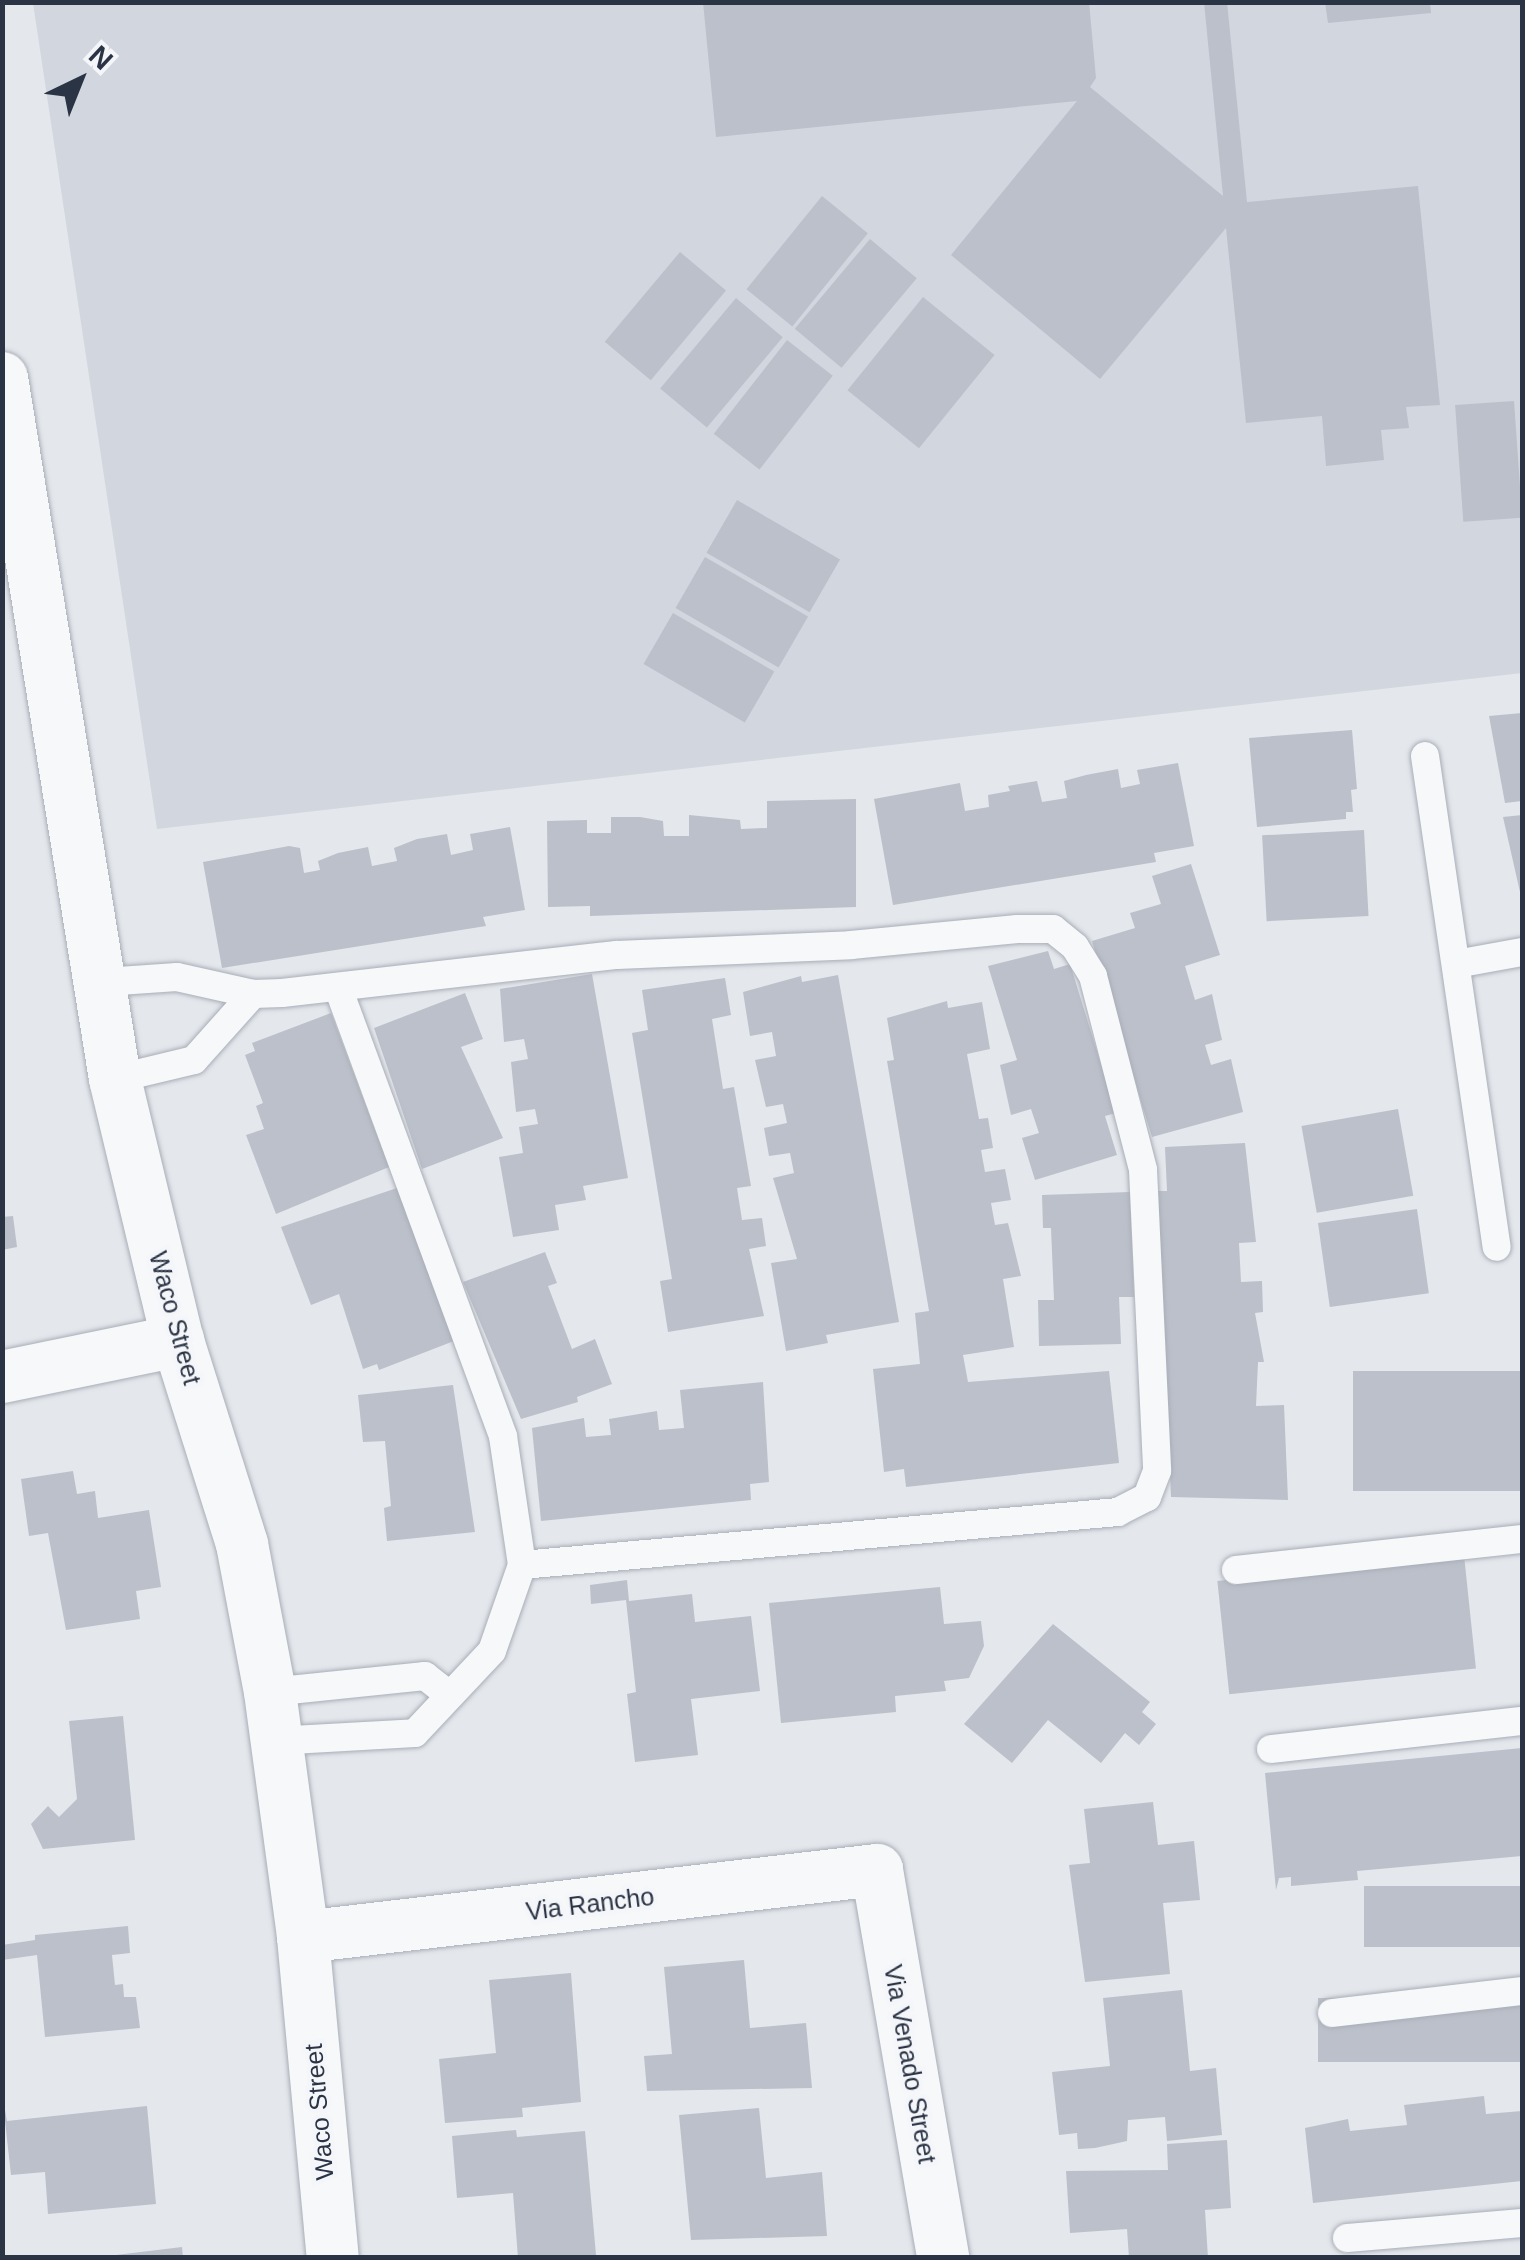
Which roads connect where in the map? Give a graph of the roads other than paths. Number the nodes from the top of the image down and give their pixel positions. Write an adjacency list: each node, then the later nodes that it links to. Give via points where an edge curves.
1 (2, 378): 5 (street, Waco Street)
2 (1425, 756): 4 (lane)
3 (1522, 952): 4 (lane)
4 (1456, 964): 9 (lane)
5 (104, 982): 7 (lane, via 177,977); 8 (street, Waco Street)
6 (338, 987): 7 (lane); 13 (lane, via 503,1436); 13 (lane, via 617,955 1017,930 1053,930 1075,946 1093,976 1143,1170 1156,1470 1148,1497 1118,1512)
7 (253, 994): 8 (lane, via 194,1060)
8 (115, 1079): 10 (street, Waco Street)
9 (1497, 1247)
10 (178, 1341): 11 (street); 16 (street, Waco Street, via 242,1544)
11 (2, 1378)
12 (1522, 1539): 14 (lane)
13 (522, 1565): 15 (lane, via 492,1651)
14 (1236, 1570)
15 (448, 1694): 16 (lane, via 425,1676); 16 (lane, via 437,1716 414,1734)
16 (272, 1716): 20 (street, Waco Street)
17 (1522, 1721): 18 (lane)
18 (1271, 1748)
19 (877, 1870): 20 (street, Via Rancho); 26 (street, Via Venado Street)
20 (303, 1938): 25 (street, Waco Street)
21 (1522, 1992): 22 (lane)
22 (1332, 2013)
23 (1522, 2223): 24 (lane)
24 (1347, 2238)
25 (333, 2258)
26 (942, 2258)

